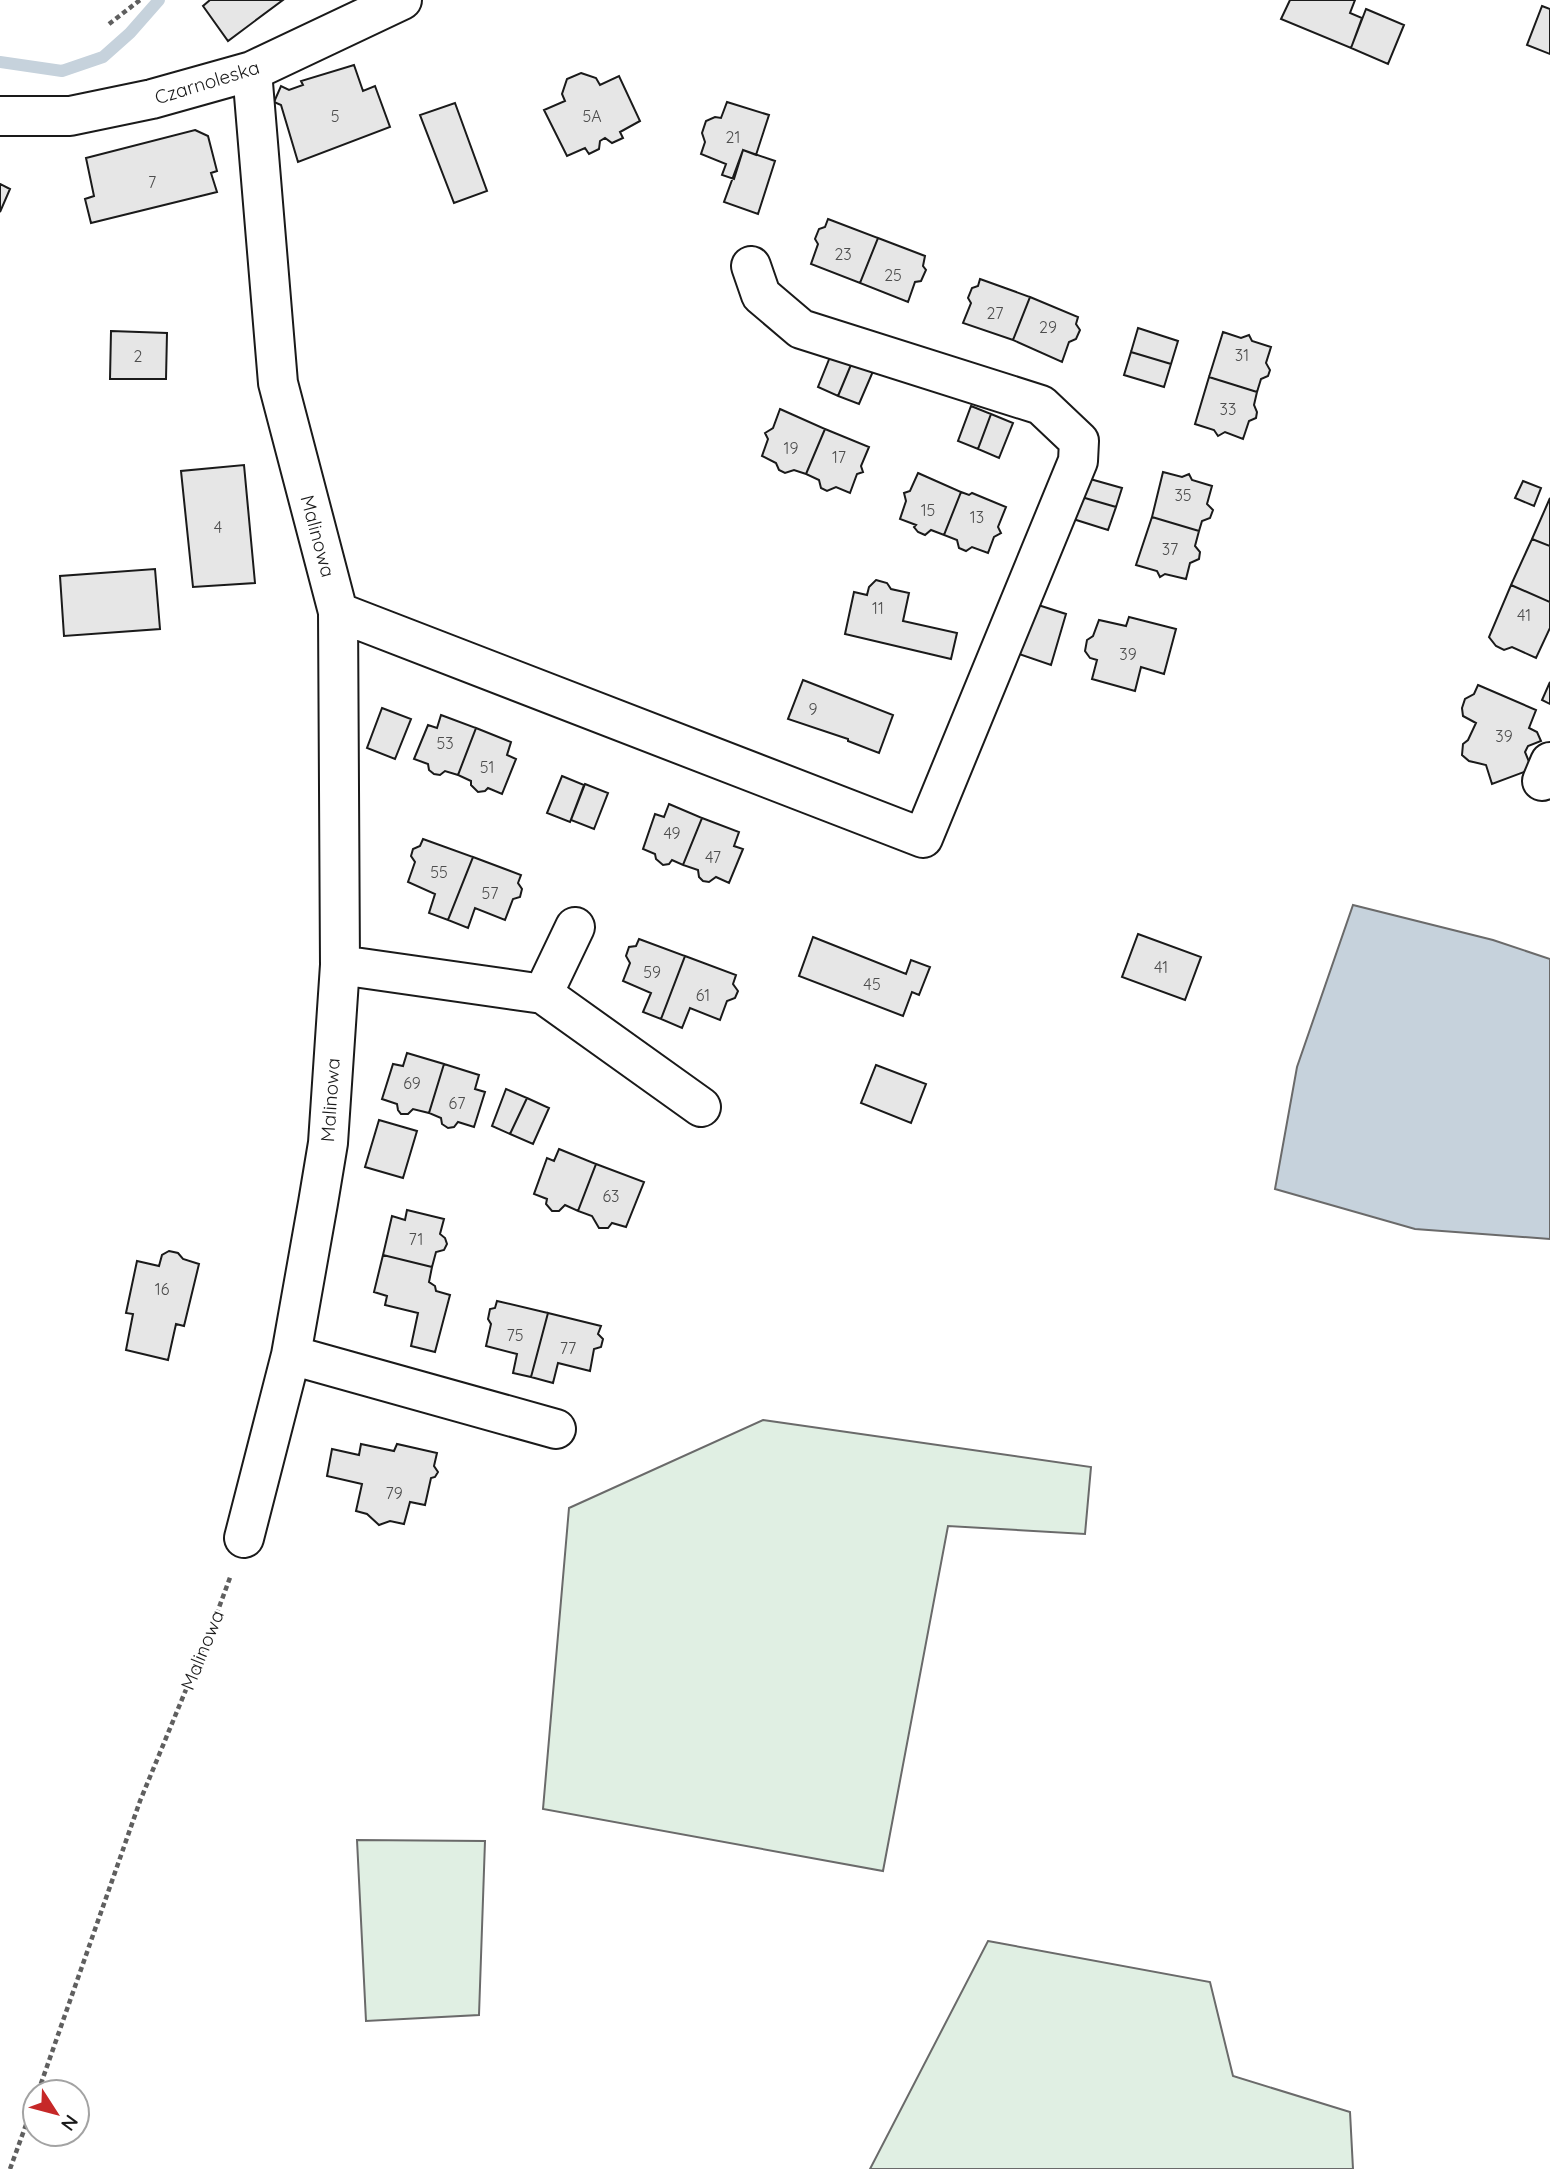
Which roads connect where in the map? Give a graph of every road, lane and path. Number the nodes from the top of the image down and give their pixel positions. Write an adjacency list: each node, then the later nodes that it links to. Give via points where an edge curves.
1 (141, 0): 3 (path)
2 (401, 0): 4 (street, Czarnoleska)
3 (109, 24)
4 (252, 71): 5 (street, Czarnoleska, via 70,116); 7 (street, Malinowa, via 278,383)
5 (0, 116)
6 (751, 266): 7 (street, via 761,295 800,329 1041,405 1079,442 1078,461 923,838)
7 (338, 612): 9 (street, Malinowa)
8 (575, 927): 10 (street)
9 (340, 965): 10 (street); 12 (street, Malinowa, via 328,1143)
10 (543, 994): 11 (street)
11 (701, 1107)
12 (291, 1355): 13 (street); 14 (street, Malinowa)
13 (556, 1429)
14 (244, 1538): 15 (path, Malinowa, via 140,1801)
15 (43, 2078)
16 (21, 2139): 17 (path)
17 (10, 2169)

